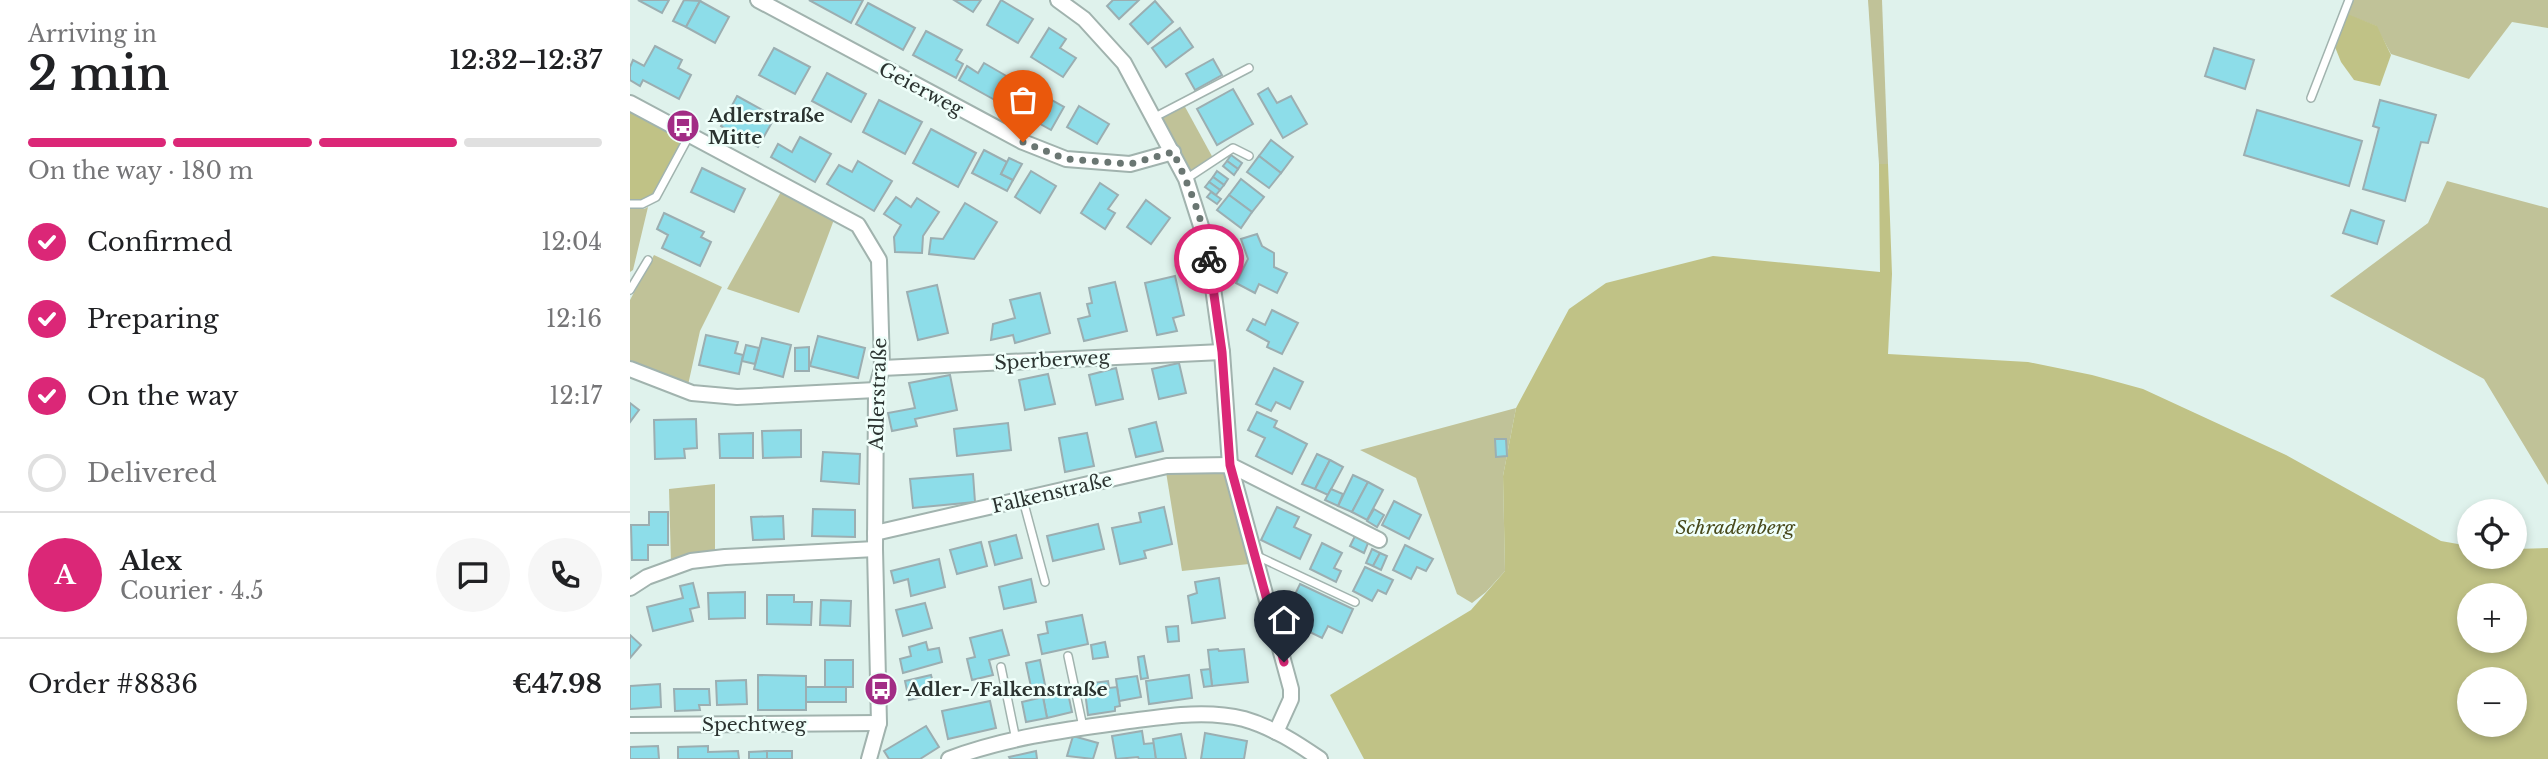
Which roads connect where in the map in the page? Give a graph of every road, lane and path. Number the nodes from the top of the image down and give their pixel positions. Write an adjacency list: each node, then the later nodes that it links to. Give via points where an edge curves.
1 (758, 0): 9 (street, Geierweg, via 1023,142 1066,159 1130,164)
2 (1058, 0): 7 (street, via 1084,19 1124,63)
3 (2349, 0): 5 (lane)
4 (1249, 68): 7 (lane)
5 (2311, 98)
6 (630, 103): 8 (street, Adlerstraße)
7 (1154, 117): 9 (street)
8 (689, 136): 12 (lane, via 656,197); 16 (street, Adlerstraße, via 858,225 879,260)
9 (1173, 152): 11 (street)
10 (1249, 156): 11 (lane, via 1233,148)
11 (1185, 179): 15 (street, via 1207,245)
12 (630, 204)
13 (648, 260): 14 (lane)
14 (630, 290)
15 (1222, 352): 16 (street, Sperberweg); 19 (street)
16 (882, 368): 18 (street, Adlerstraße)
17 (630, 369): 18 (street, via 692,393 737,397)
18 (876, 390): 21 (street, Adlerstraße)
19 (1230, 465): 20 (street, Falkenstraße, via 1167,466); 22 (street); 24 (street)
20 (1023, 500): 21 (street, Falkenstraße); 25 (lane)
21 (875, 533): 23 (street, Adlerstraße)
22 (1379, 540)
23 (875, 548): 26 (street, via 691,561); 30 (street, Adlerstraße)
24 (1254, 554): 27 (lane); 33 (street, via 1291,689)
25 (1045, 582)
26 (630, 588)
27 (1355, 603)
28 (1068, 656): 32 (lane)
29 (1000, 667): 34 (lane)
30 (878, 723): 31 (street, Spechtweg); 35 (street, Adlerstraße)
31 (630, 725)
32 (1083, 727): 33 (street, via 1182,714 1244,719); 34 (street)
33 (1276, 732): 37 (street)
34 (1016, 740): 36 (street)
35 (869, 759)
36 (949, 759)
37 (1320, 759)

